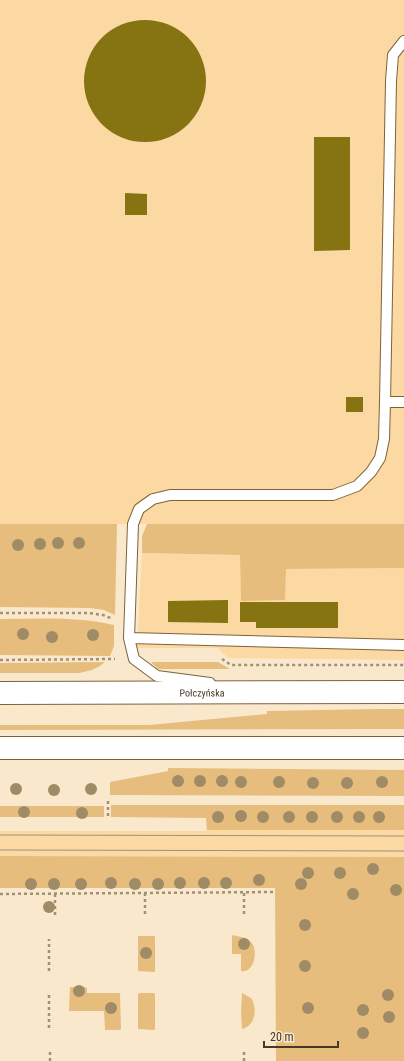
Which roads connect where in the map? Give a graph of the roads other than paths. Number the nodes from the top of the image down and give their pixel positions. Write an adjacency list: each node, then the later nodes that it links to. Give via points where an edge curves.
1 (404, 41): 2 (lane, via 393,55 391,81)
2 (385, 402): 3 (lane); 4 (lane, via 384,439 380,458 357,486 333,495 170,494 153,499 139,509 133,524)
3 (404, 402)
4 (129, 638): 5 (lane); 6 (lane, via 134,658 157,676)
5 (404, 645)
6 (276, 692): 7 (main road, Połczyńska); 8 (main road, Połczyńska)
7 (404, 692)
8 (0, 693)
9 (0, 748): 10 (main road)
10 (404, 748)

